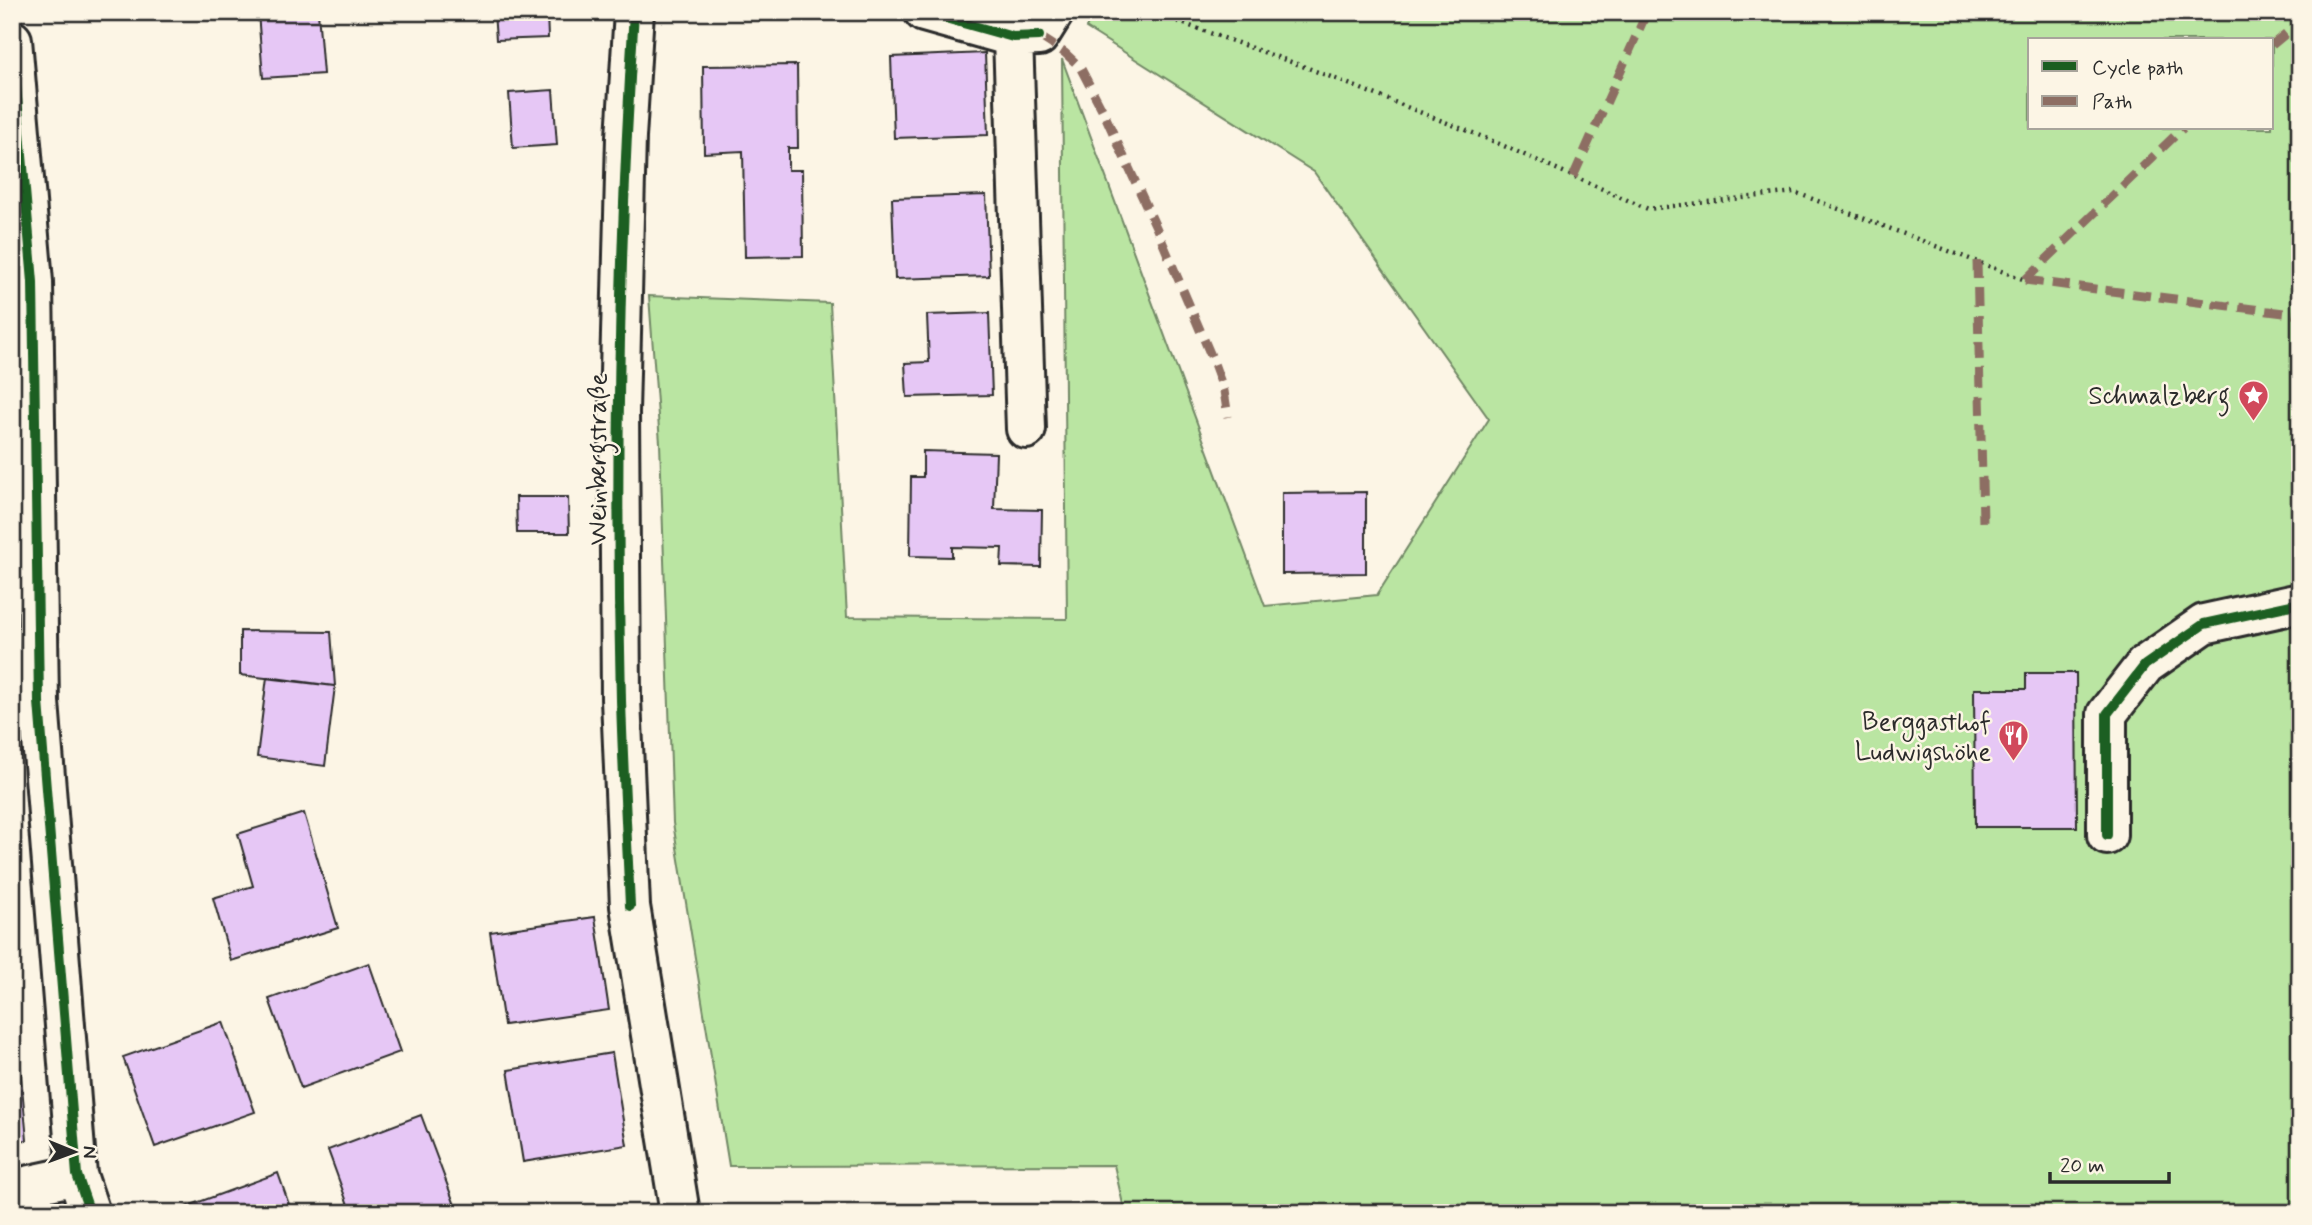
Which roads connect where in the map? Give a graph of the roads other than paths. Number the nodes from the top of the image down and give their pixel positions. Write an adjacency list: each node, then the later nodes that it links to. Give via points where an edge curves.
1 (634, 12): 11 (street, Weinbergstraße, via 619,412 621,699 630,906)
2 (924, 12): 3 (street)
3 (1035, 28): 5 (street)
4 (12, 40): 8 (street, via 33,282 39,702)
5 (1026, 429)
6 (2300, 603): 7 (street, via 2204,624 2145,665 2107,714)
7 (2107, 835)
8 (77, 1175): 9 (street); 10 (street)
9 (12, 1189)
10 (90, 1213)
11 (680, 1213)

